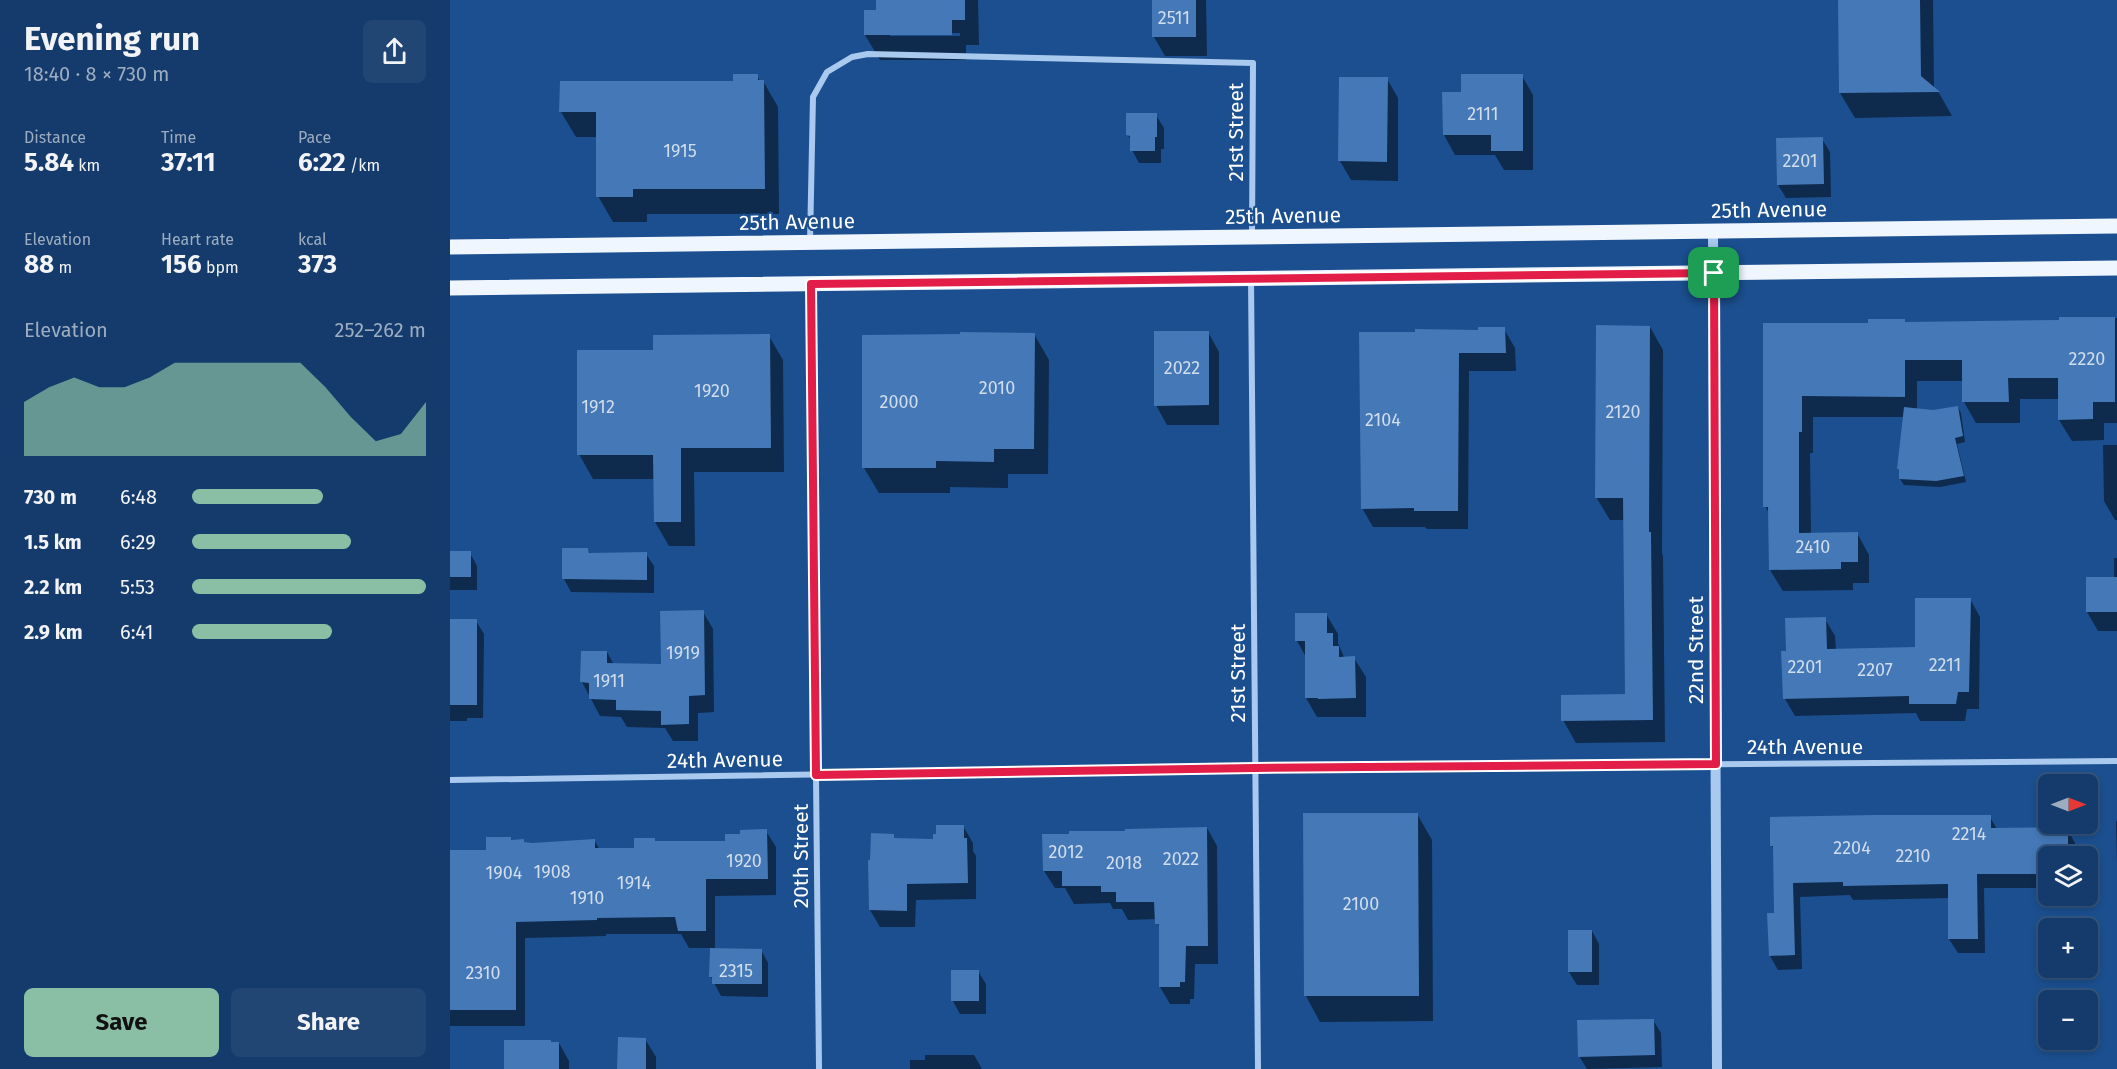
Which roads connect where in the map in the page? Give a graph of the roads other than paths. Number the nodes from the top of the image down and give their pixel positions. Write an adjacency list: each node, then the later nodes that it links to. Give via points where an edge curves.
1 (2117, 226): 2 (main road, 25th Avenue)
2 (1713, 232): 3 (main road, 25th Avenue); 7 (street, 22nd Street)
3 (1252, 238): 4 (main road, 25th Avenue); 4 (street, 21st Street, via 1253,63 868,54 852,57 827,72 813,97)
4 (810, 243): 5 (main road, 25th Avenue)
5 (450, 248)
6 (2117, 268): 7 (main road)
7 (1714, 273): 8 (main road); 12 (street, 22nd Street)
8 (1251, 278): 9 (main road); 13 (street, 21st Street)
9 (811, 284): 10 (main road); 14 (street, 20th Street)
10 (450, 288)
11 (2117, 761): 12 (street, 24th Avenue)
12 (1716, 764): 13 (street, 24th Avenue); 18 (street, 22nd Street)
13 (1255, 768): 14 (street, 24th Avenue); 17 (street, 21st Street)
14 (816, 775): 15 (street, 24th Avenue); 16 (street, 20th Street)
15 (450, 780)
16 (819, 1069)
17 (1258, 1069)
18 (1717, 1069)

